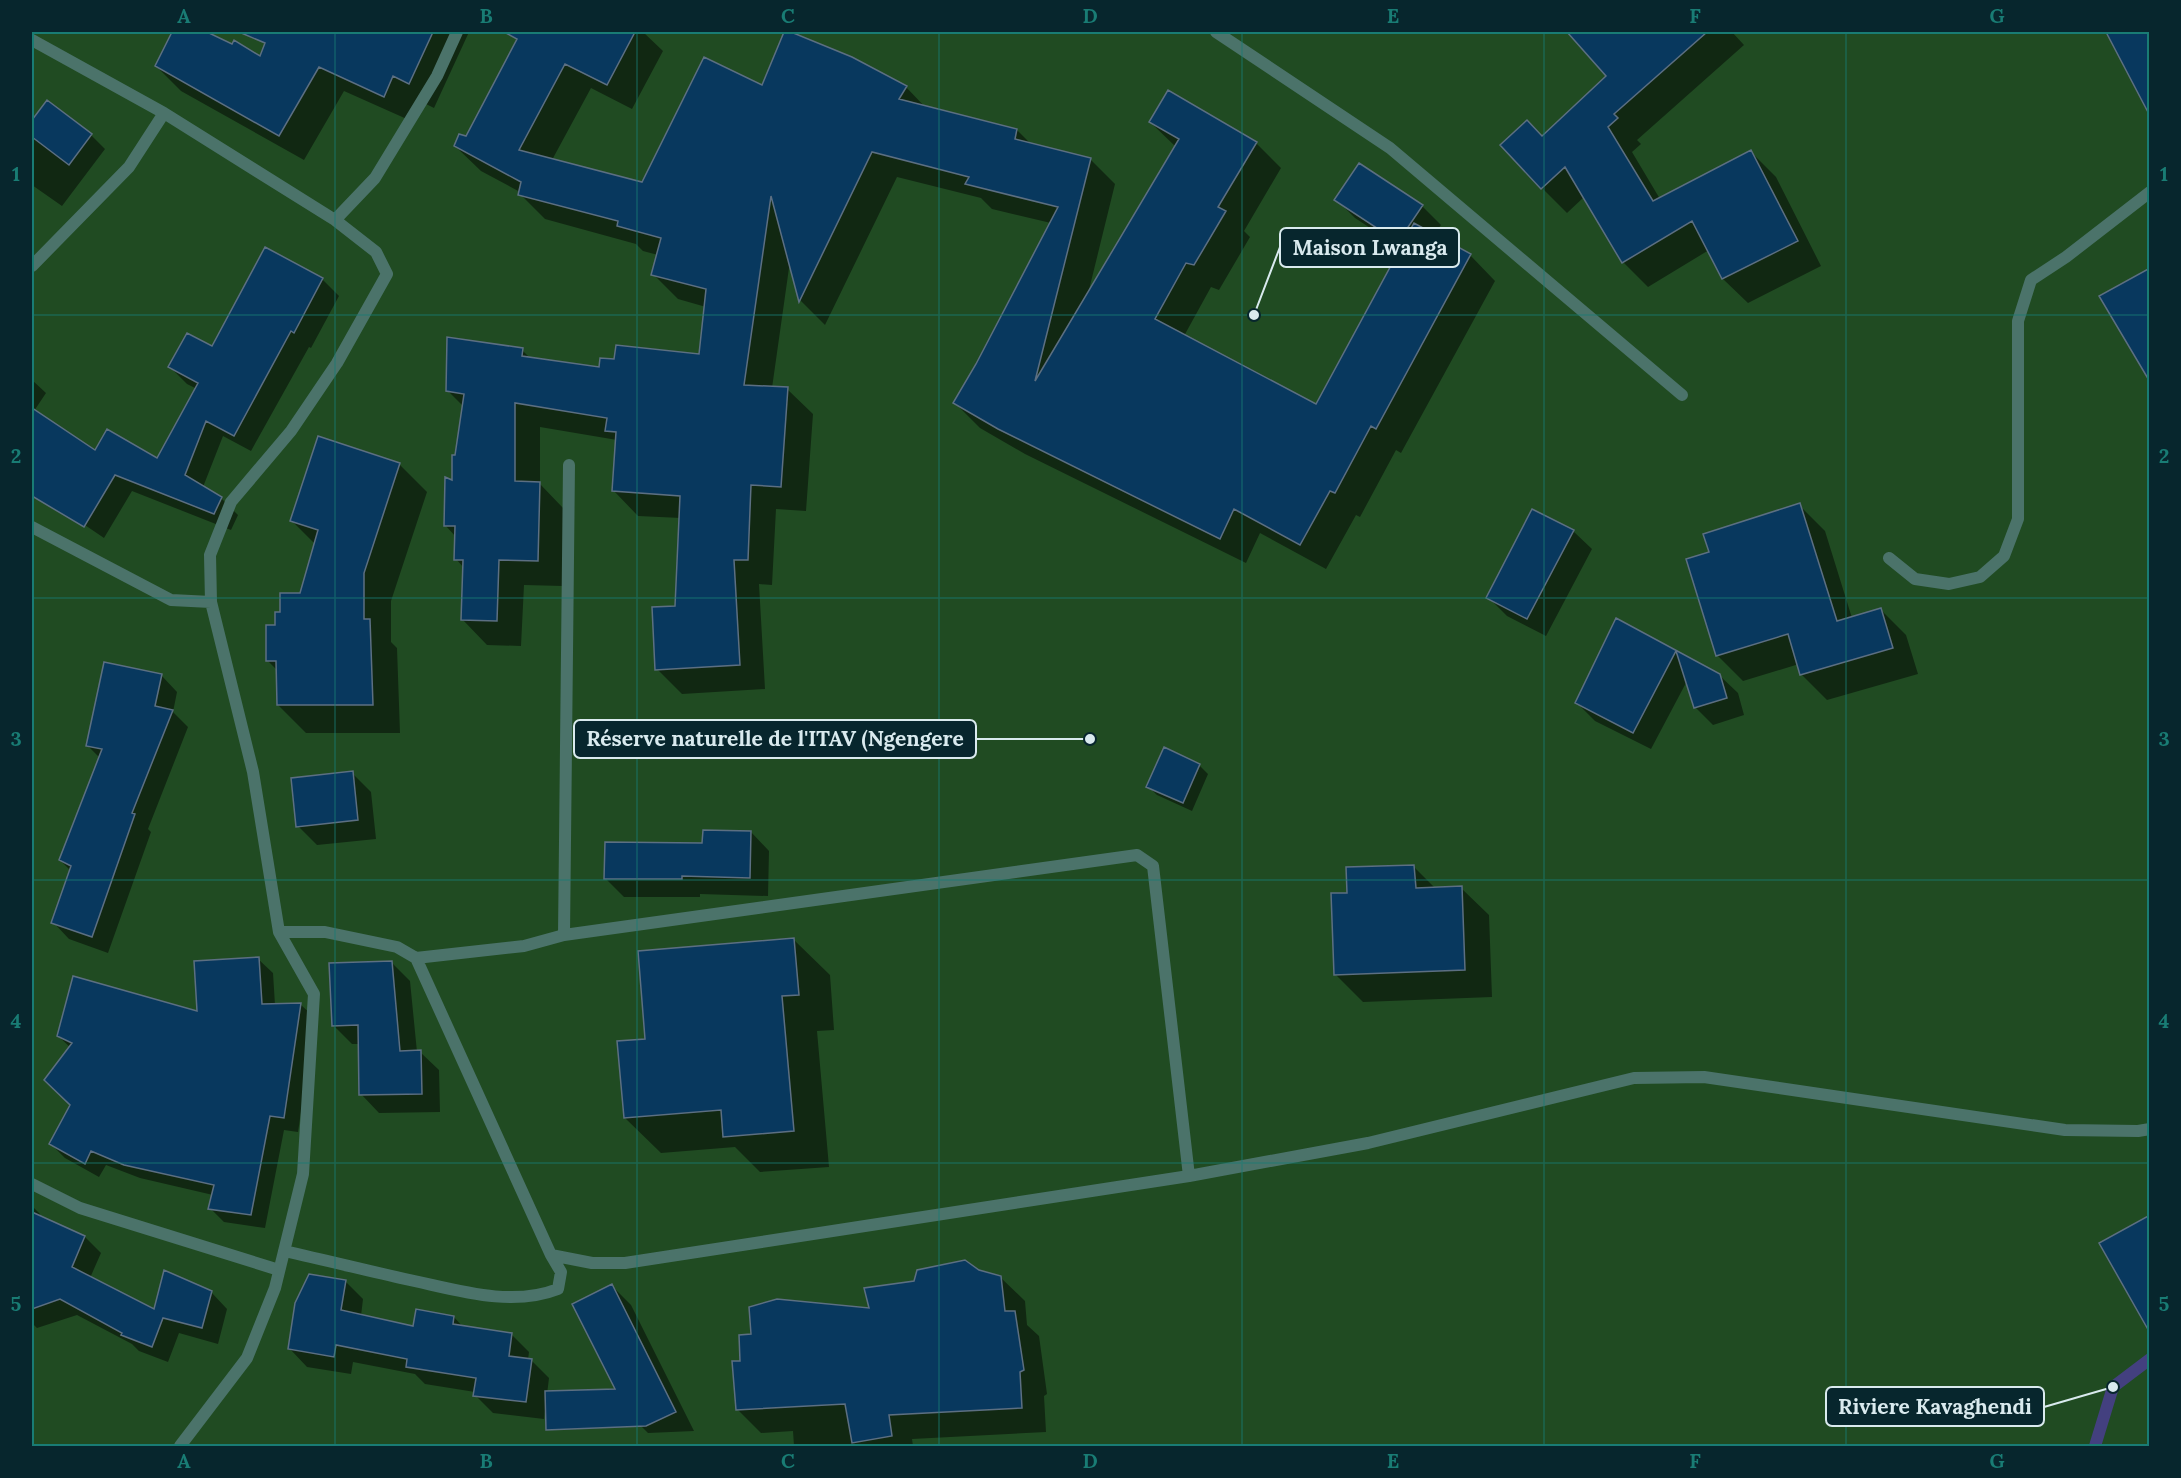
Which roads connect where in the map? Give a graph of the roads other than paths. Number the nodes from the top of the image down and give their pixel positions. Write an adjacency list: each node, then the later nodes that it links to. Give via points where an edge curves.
1 (457, 32): 6 (street, via 437,75 375,178)
2 (1216, 32): 8 (street, via 1390,148)
3 (32, 40): 4 (street)
4 (164, 113): 6 (street); 7 (street, via 129,167)
5 (2150, 192): 11 (street, via 2031,280 2018,321 2018,519 2004,556 1980,577 1948,584 1915,579)
6 (335, 220): 12 (street, via 376,252 387,274 337,363 291,431 231,502 210,555)
7 (32, 266)
8 (1682, 395)
9 (569, 465): 14 (street)
10 (32, 527): 12 (street, via 171,600)
11 (1888, 558)
12 (211, 602): 13 (street, via 253,772)
13 (279, 932): 15 (street, via 325,932 397,947); 19 (street, via 314,994 303,1174)
14 (564, 935): 15 (street, via 524,946); 17 (street, via 1137,855 1154,866)
15 (416, 958): 20 (street)
16 (2150, 1129): 17 (street, via 2065,1130 1704,1077 1634,1078 1368,1143)
17 (1189, 1176): 20 (street, via 625,1263 592,1263)
18 (32, 1184): 21 (street, via 81,1208)
19 (284, 1251): 20 (street, via 502,1298 542,1295 558,1289 561,1272); 21 (street)
20 (551, 1255)
21 (279, 1270): 22 (street, via 247,1358)
22 (180, 1446)

